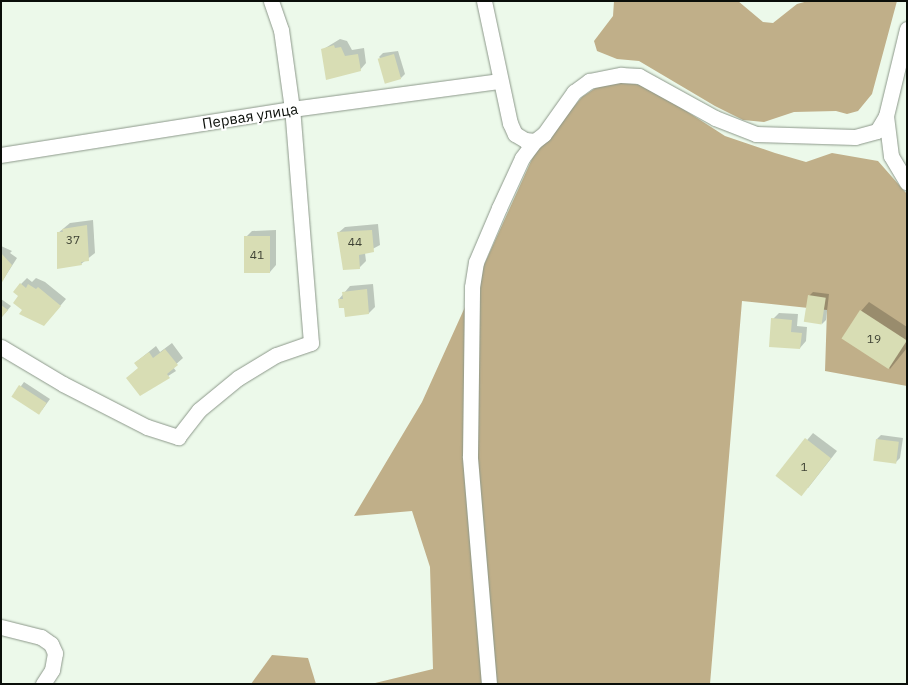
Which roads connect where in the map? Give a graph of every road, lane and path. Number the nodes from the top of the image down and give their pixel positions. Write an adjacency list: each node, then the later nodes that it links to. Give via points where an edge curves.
1 (271, 1): 5 (street, via 281,30)
2 (484, 1): 4 (street)
3 (907, 29): 6 (street)
4 (500, 81): 5 (street, Первая улица); 7 (street, via 515,134)
5 (292, 109): 8 (street, Первая улица); 10 (street, via 311,343 276,355 238,378 199,410 178,437 147,427)
6 (886, 116): 7 (street, via 877,131 855,137 756,134 715,118 639,76 621,75 589,81 574,92); 9 (street, via 891,156)
7 (535, 141): 13 (street, via 522,158 499,208 476,262 472,287 470,456)
8 (1, 155)
9 (907, 182)
10 (1, 347)
11 (1, 627): 12 (street, via 42,637 51,644 55,653 52,670)
12 (43, 684)
13 (490, 684)

